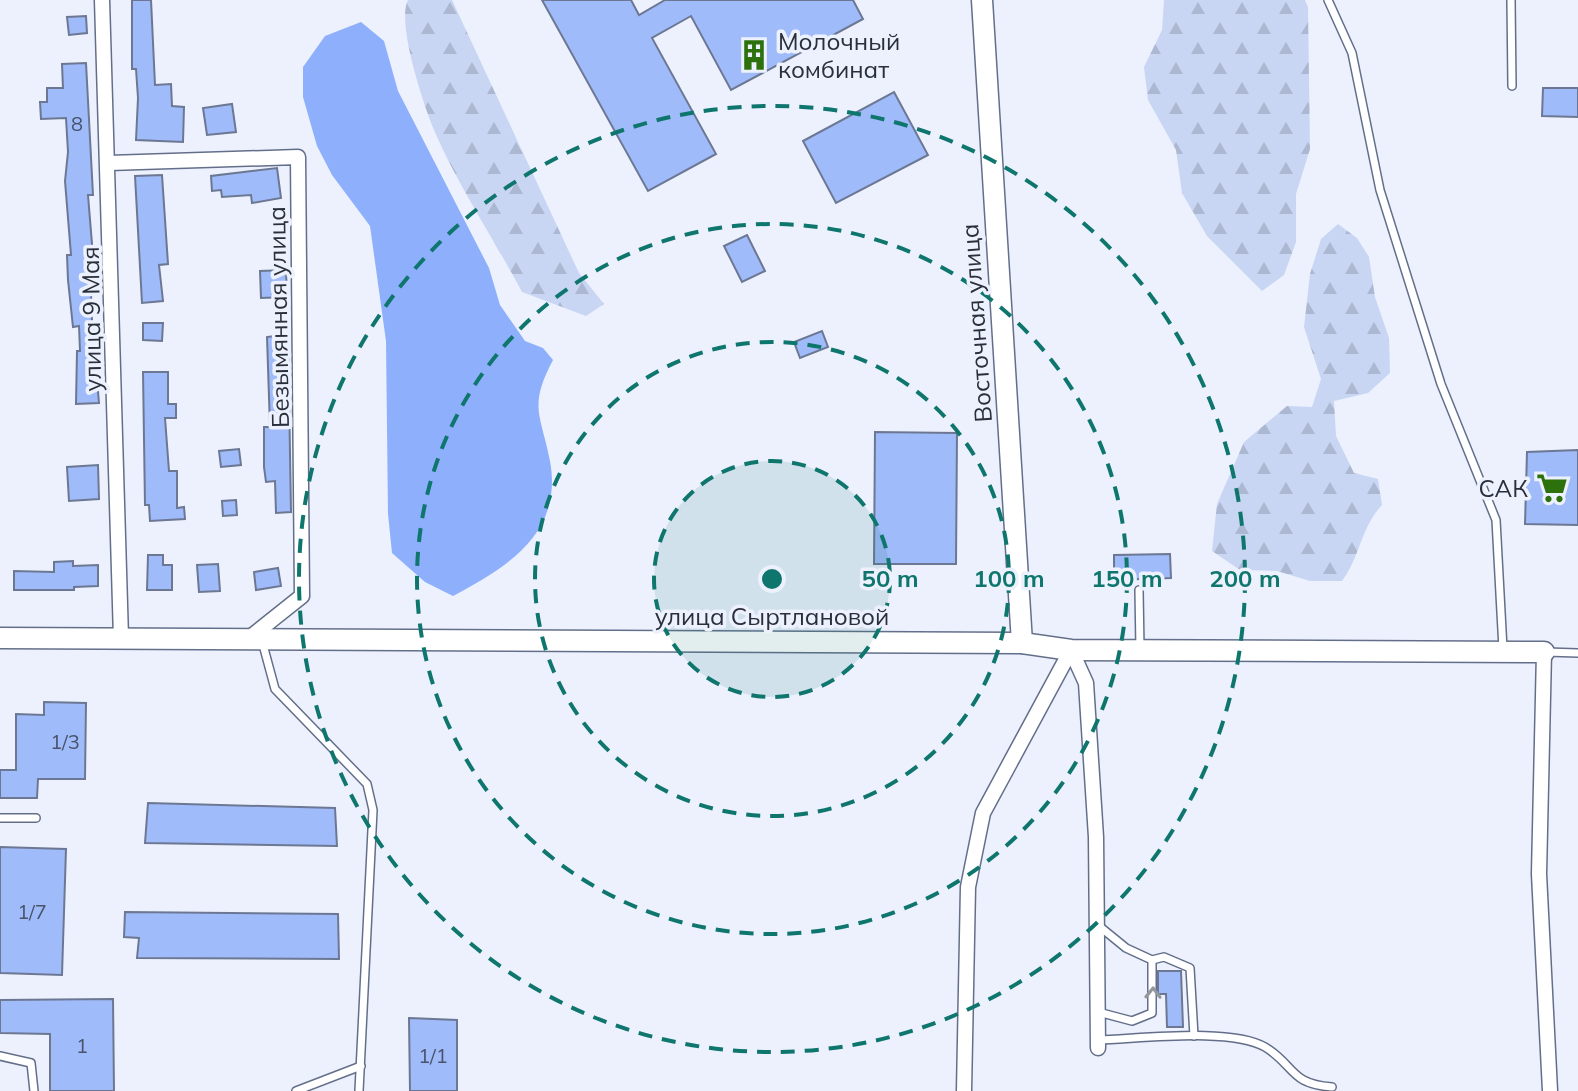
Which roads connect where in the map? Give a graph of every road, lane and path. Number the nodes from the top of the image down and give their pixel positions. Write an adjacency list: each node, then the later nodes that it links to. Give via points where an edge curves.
1 (102, 0): 6 (street, улица 9 Мая)
2 (982, 0): 11 (street, Восточная улица)
3 (1328, 0): 13 (lane, via 1352,53 1380,190 1441,384 1496,520)
4 (1511, 0): 5 (lane)
5 (1512, 86)
6 (109, 163): 9 (street, улица 9 Мая); 10 (street, Безымянная улица, via 298,157 302,596)
7 (1139, 590): 14 (lane)
8 (0, 638): 9 (street, улица Сыртлановой)
9 (121, 638): 10 (street, улица Сыртлановой)
10 (255, 639): 11 (street, улица Сыртлановой); 25 (lane, via 275,689 367,784 373,810)
11 (1022, 643): 12 (street, улица Сыртлановой)
12 (1071, 650): 14 (street, улица Сыртлановой); 19 (street, via 1086,683); 30 (street, via 983,813 968,887)
13 (1503, 650): 14 (street, улица Сыртлановой); 15 (street, улица Сыртлановой)
14 (1140, 651)
15 (1544, 652): 16 (lane); 31 (street, via 1539,874)
16 (1578, 653)
17 (0, 818): 18 (lane)
18 (36, 818)
19 (1097, 925): 20 (lane); 21 (street)
20 (1152, 960): 21 (lane, one-way to 20, via 1132,1021 1152,1013); 22 (lane, via 1164,957 1190,968)
21 (1098, 1012): 23 (street)
22 (1194, 1036): 23 (lane); 26 (lane, via 1264,1046 1308,1085)
23 (1098, 1044)
24 (0, 1056): 27 (lane, via 31,1063)
25 (361, 1066): 28 (lane); 29 (lane)
26 (1332, 1087)
27 (34, 1091)
28 (296, 1091)
29 (359, 1091)
30 (964, 1091)
31 (1550, 1091)

